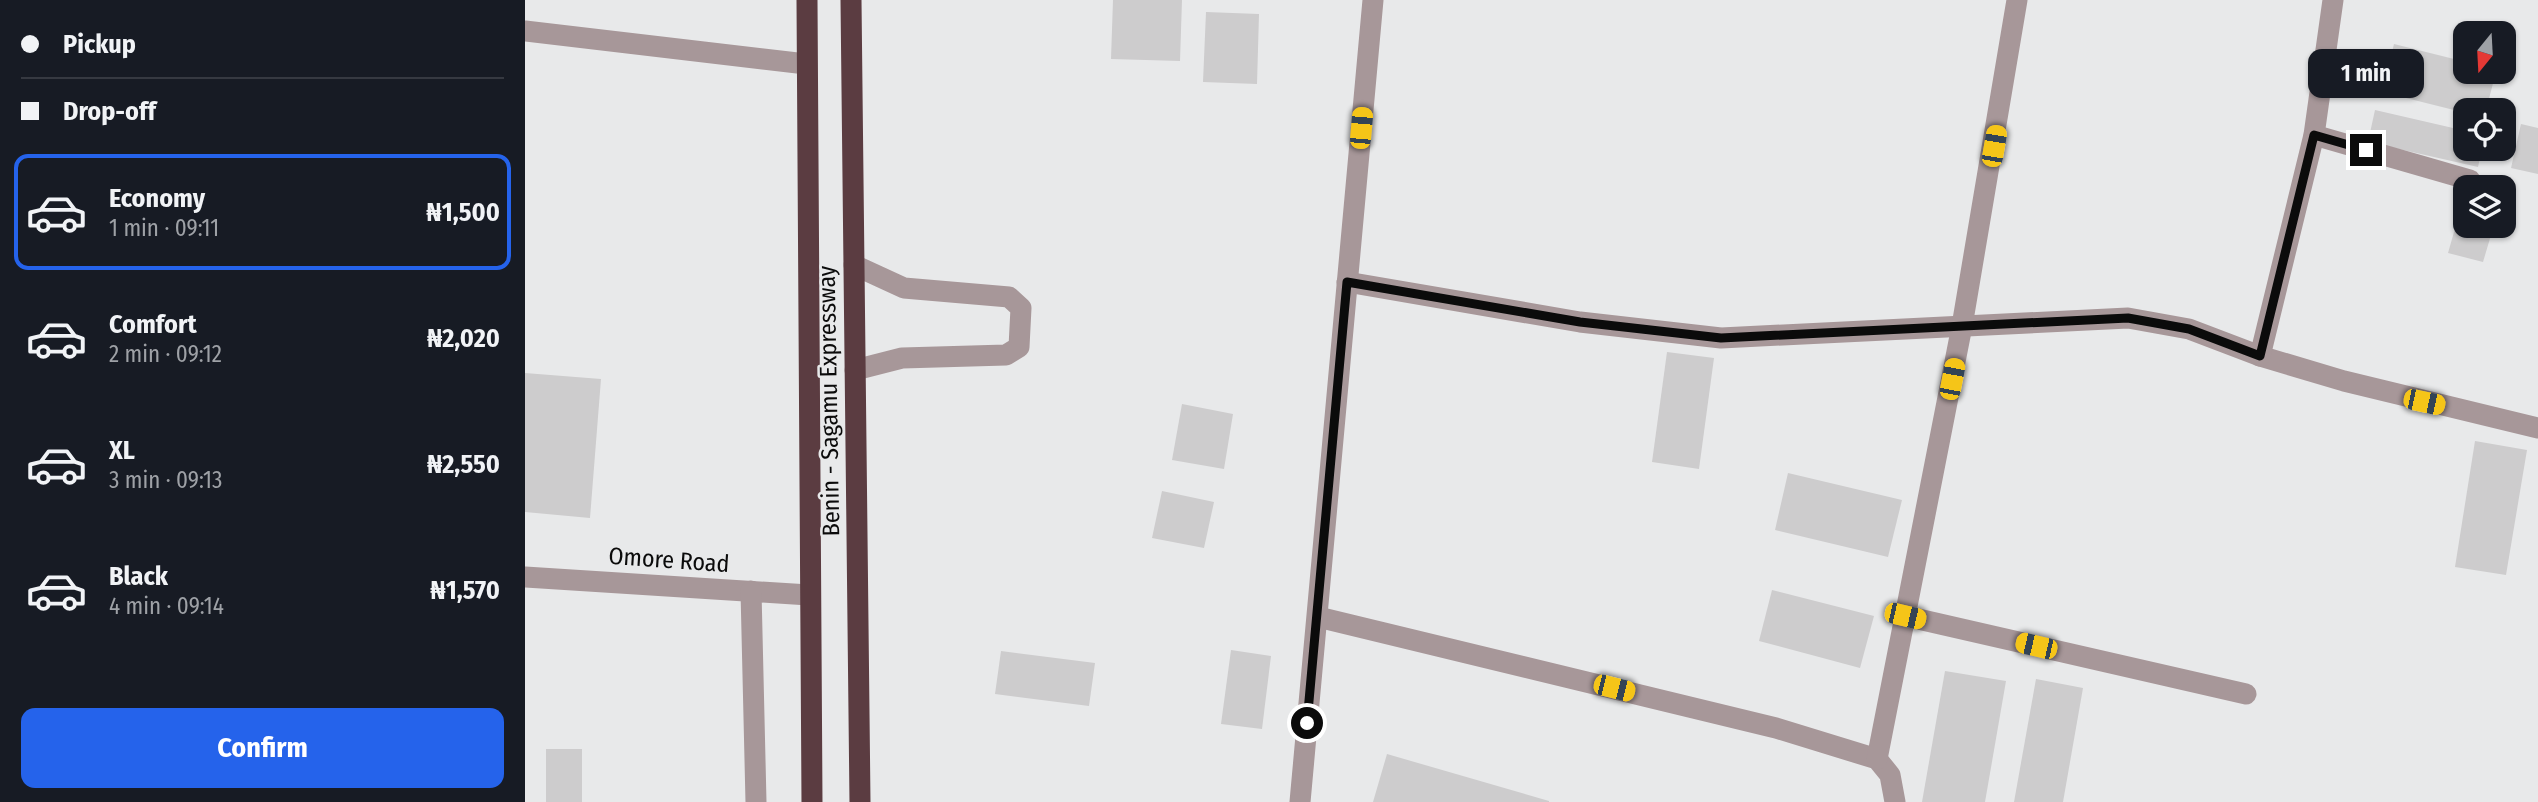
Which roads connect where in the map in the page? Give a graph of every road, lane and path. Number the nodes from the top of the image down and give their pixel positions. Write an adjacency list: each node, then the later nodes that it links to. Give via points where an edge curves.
1 (807, 0): 7 (highway)
2 (851, 0): 10 (highway, Benin - Sagamu Expressway)
3 (1373, 0): 11 (street)
4 (2017, 0): 12 (street)
5 (2333, 0): 8 (street)
6 (525, 31): 7 (street)
7 (806, 64): 18 (highway)
8 (2314, 135): 9 (street); 13 (street)
9 (2453, 175)
10 (854, 265): 14 (highway, Benin - Sagamu Expressway); 14 (street, via 904,288 1009,297 1021,308 1019,347 1006,355 902,358)
11 (1347, 282): 12 (street, via 1580,322 1721,338); 20 (street)
12 (1962, 326): 13 (street, via 2128,318 2189,329); 19 (street)
13 (2260, 356): 15 (street)
14 (855, 370): 25 (highway, Benin - Sagamu Expressway)
15 (2538, 428)
16 (525, 577): 17 (street, Omore Road)
17 (751, 592): 18 (street, Omore Road); 23 (street)
18 (809, 595): 24 (highway)
19 (1905, 616): 21 (street); 22 (street)
20 (1318, 617): 22 (street, via 1776,728); 26 (street)
21 (2246, 694)
22 (1877, 759): 27 (street, via 1890,775)
23 (756, 802)
24 (812, 802)
25 (860, 802)
26 (1300, 802)
27 (1895, 802)

